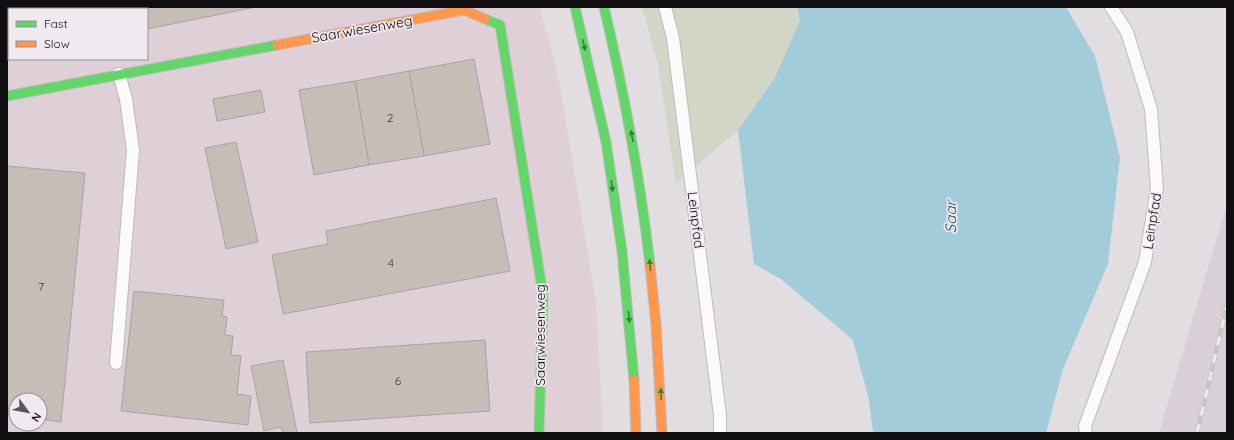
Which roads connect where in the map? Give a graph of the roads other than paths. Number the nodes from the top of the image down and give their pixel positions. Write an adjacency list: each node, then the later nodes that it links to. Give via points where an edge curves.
1 (489, 7): 6 (lane)
2 (575, 7): 11 (main road, one-way to 11, via 606,142 621,243 633,363)
3 (604, 7): 12 (main road, one-way to 3, via 660,360 634,142 623,83)
4 (665, 7): 13 (lane, Leinpfad, via 673,38 720,415)
5 (1111, 7): 14 (lane, Leinpfad, via 1127,32 1152,109 1158,188 1145,262 1085,426)
6 (500, 25): 7 (main road, Saarwiesenweg, via 464,10); 10 (main road, Saarwiesenweg, via 543,295)
7 (119, 74): 8 (main road, Saarwiesenweg); 9 (lane, via 126,99 133,150)
8 (7, 96)
9 (116, 363)
10 (539, 433)
11 (636, 433)
12 (662, 433)
13 (720, 433)
14 (1086, 433)

